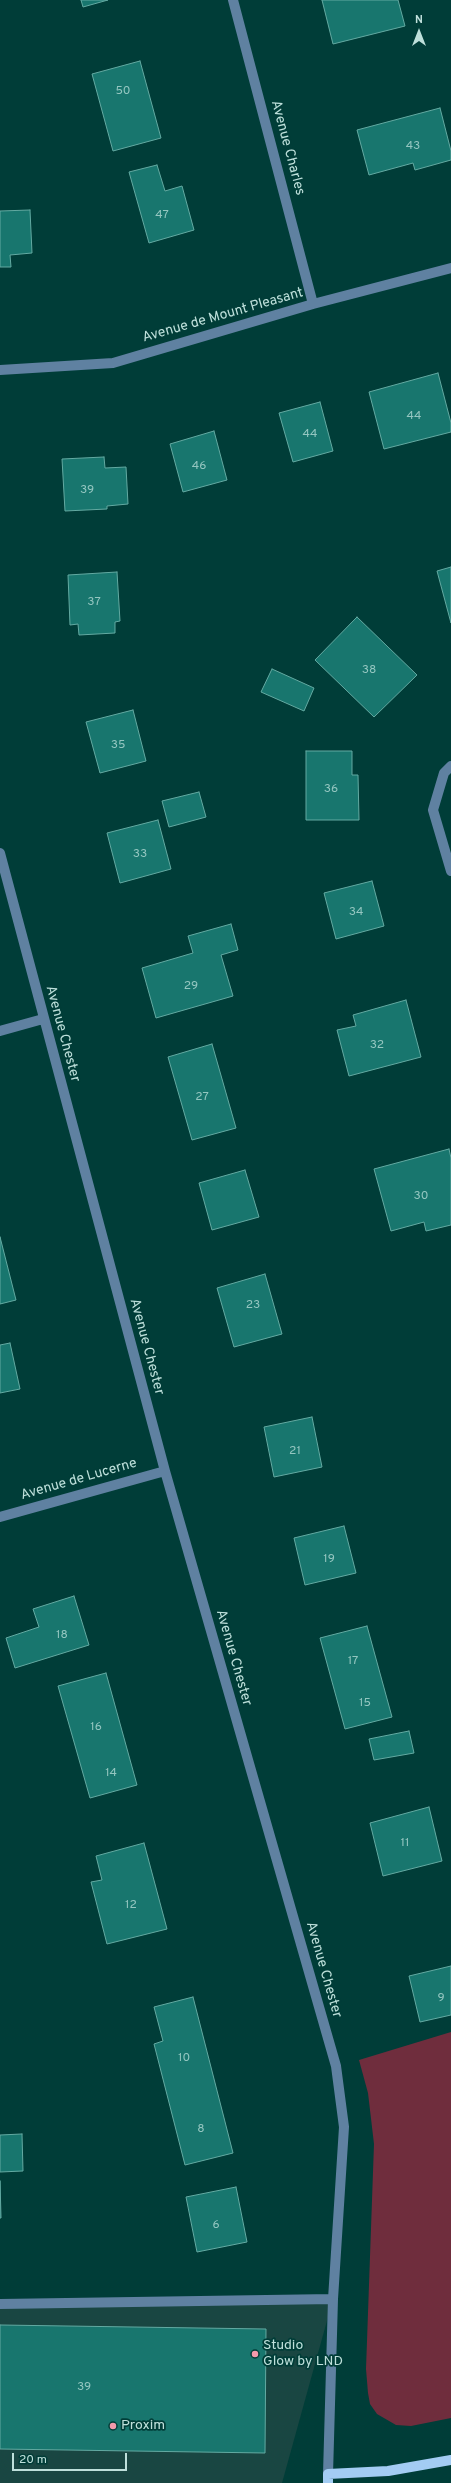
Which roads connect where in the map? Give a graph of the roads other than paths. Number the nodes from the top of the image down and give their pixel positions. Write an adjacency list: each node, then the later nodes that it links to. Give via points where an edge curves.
1 (233, 0): 3 (street, Avenue Charles)
2 (451, 268): 3 (street, Avenue de Mount Pleasant)
3 (313, 304): 4 (street, Avenue de Mount Pleasant, via 113,363)
4 (0, 370)
5 (451, 766): 7 (street, via 444,773 433,810)
6 (0, 853): 8 (street, Avenue Chester)
7 (451, 871)
8 (43, 1019): 9 (street); 10 (street, Avenue Chester)
9 (0, 1031)
10 (165, 1471): 11 (street, Avenue de Lucerne); 12 (street, Avenue Chester, via 336,2066 344,2126)
11 (0, 1517)
12 (333, 2299): 13 (street); 15 (street, Avenue Chester)
13 (0, 2304)
14 (451, 2460): 15 (main road, via 388,2472)
15 (328, 2478)

